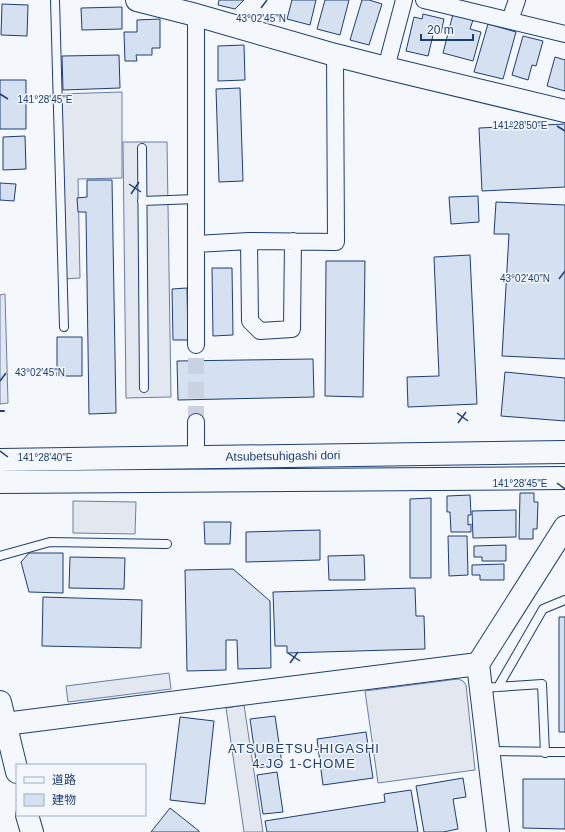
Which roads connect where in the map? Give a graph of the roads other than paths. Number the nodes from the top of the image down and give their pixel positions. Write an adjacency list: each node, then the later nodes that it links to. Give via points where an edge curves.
1 (55, 0): 18 (lane)
2 (138, 0): 6 (main road)
3 (404, 0): 10 (street)
4 (424, 0): 7 (street)
5 (517, 0): 7 (street)
6 (196, 15): 9 (main road); 13 (street)
7 (510, 20): 8 (street)
8 (565, 34)
9 (335, 55): 10 (main road); 16 (street, via 336,242)
10 (386, 68): 11 (main road)
11 (565, 111)
12 (142, 148): 14 (lane)
13 (196, 199): 14 (lane); 17 (street)
14 (142, 201): 20 (lane)
15 (249, 241): 16 (street); 16 (street, via 250,321 260,331 292,329); 17 (street)
16 (293, 241)
17 (196, 244): 19 (street)
18 (64, 327)
19 (196, 345)
20 (144, 388)
21 (196, 422): 23 (street)
22 (565, 452): 23 (main road, Atsubetsuhigashi dori)
23 (196, 457): 24 (main road, Atsubetsuhigashi dori)
24 (0, 460)
25 (565, 478): 26 (main road, Atsubetsuhigashi dori)
26 (0, 482)
27 (565, 526): 31 (main road)
28 (167, 544): 29 (lane, via 50,542)
29 (0, 556)
30 (565, 600): 32 (lane, via 543,609)
31 (478, 664): 32 (main road); 34 (main road)
32 (490, 687): 35 (main road); 36 (lane, via 542,684)
33 (0, 702): 34 (main road)
34 (5, 724): 38 (main road)
35 (488, 751): 36 (lane); 41 (main road)
36 (545, 752): 37 (lane)
37 (565, 752)
38 (16, 768)
39 (27, 816): 40 (main road)
40 (32, 832)
41 (498, 832)

